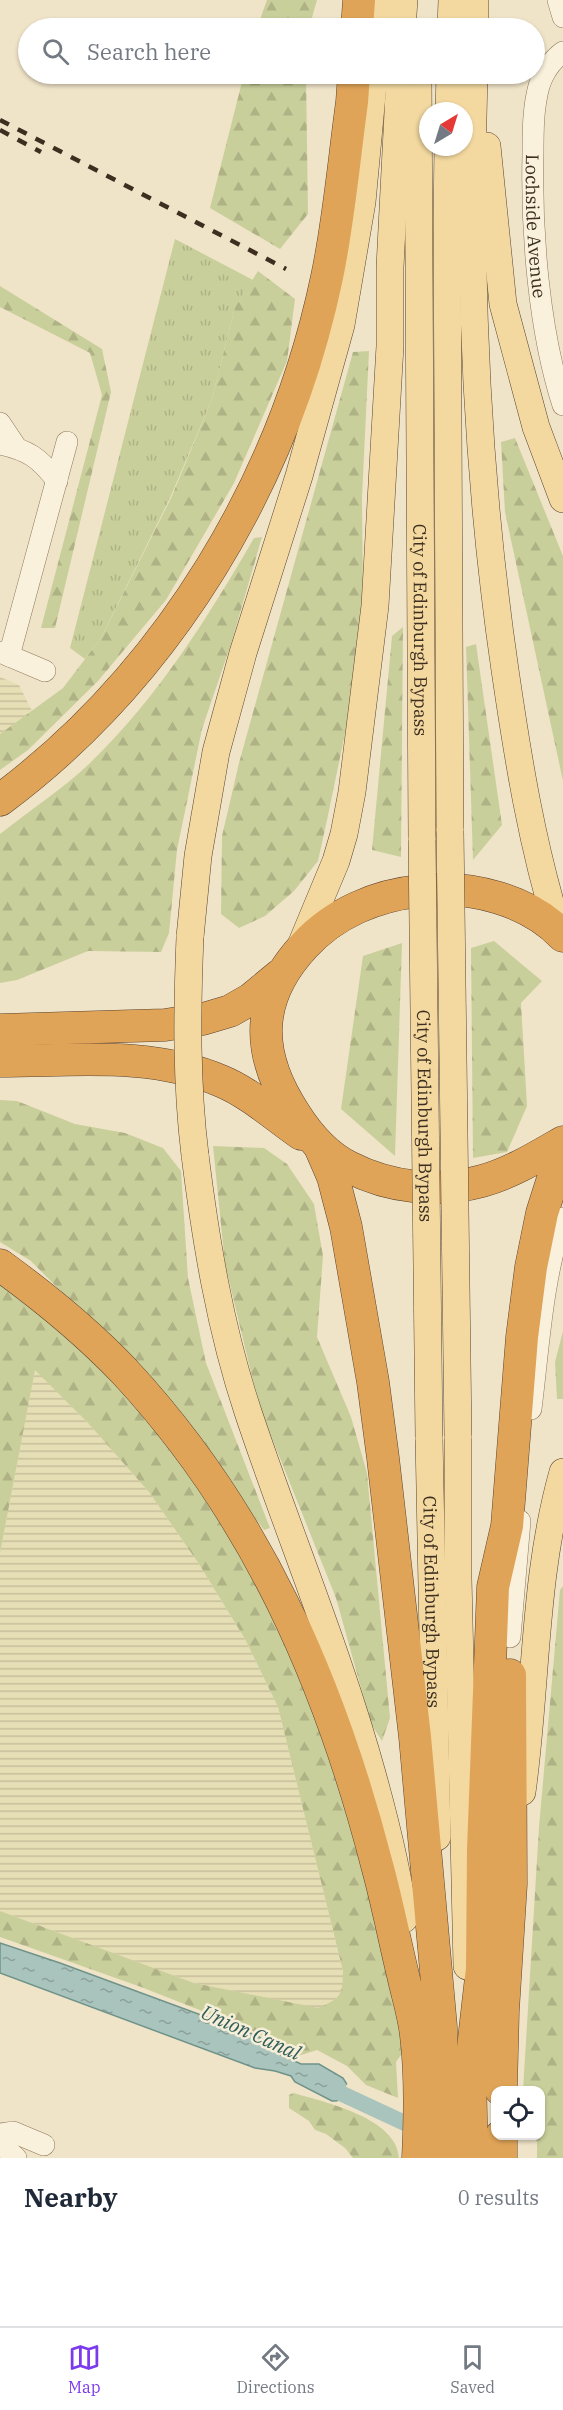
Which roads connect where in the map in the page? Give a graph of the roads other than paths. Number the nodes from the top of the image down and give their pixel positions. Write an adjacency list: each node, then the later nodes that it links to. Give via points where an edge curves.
1 (359, 0): 8 (highway)
2 (378, 0): 9 (main road)
3 (404, 0): 10 (main road)
4 (419, 0): 11 (main road)
5 (452, 0): 12 (main road)
6 (558, 0): 7 (street)
7 (563, 16)
8 (358, 18)
9 (377, 18)
10 (403, 18)
11 (419, 18)
12 (467, 18)
13 (563, 52): 14 (street, Lochside Avenue)
14 (545, 73)
15 (353, 84): 33 (highway, via 327,276 300,375 258,482 192,598 149,656 71,742)
16 (373, 84): 47 (main road, bridge, via 362,202 341,325 216,752 198,856 190,937 189,1108 208,1256 233,1360 344,1677 388,1831)
17 (399, 84): 35 (main road, via 375,606 344,834)
18 (418, 84): 47 (main road, City of Edinburgh Bypass, bridge, via 429,1437)
19 (450, 84): 23 (main road)
20 (474, 84): 34 (main road, via 471,266 486,516 522,784 534,844)
21 (481, 84): 30 (main road, via 503,304 536,427)
22 (540, 84): 25 (street, Lochside Avenue, via 533,120 532,177 547,334)
23 (449, 102)
24 (448, 156): 48 (main road, City of Edinburgh Bypass, bridge, via 458,1578)
25 (563, 405)
26 (0, 423): 28 (street)
27 (67, 442): 29 (street)
28 (8, 446): 29 (street, via 42,461)
29 (57, 480): 31 (street)
30 (563, 499)
31 (4, 654): 32 (street)
32 (45, 671)
33 (0, 800)
34 (561, 934): 35 (highway, via 509,902 467,891 436,889 381,898 349,912 316,932)
35 (291, 962): 36 (highway, via 250,999 230,1011 203,1019); 39 (highway, via 270,1001 266,1018 269,1065 278,1088)
36 (0, 1030)
37 (0, 1062): 39 (highway, via 141,1060 166,1064 222,1081 245,1093)
38 (563, 1142): 39 (highway, via 504,1174 444,1188 382,1180 349,1167)
39 (318, 1146): 47 (highway, via 343,1211 373,1382 413,1725)
40 (563, 1147): 44 (highway, via 542,1214 531,1268)
41 (563, 1218): 45 (street, via 544,1304)
42 (0, 1265): 47 (highway, via 57,1309 124,1371 191,1450 249,1540 308,1656 349,1764)
43 (563, 1472): 46 (main road, via 536,1615 525,1774)
44 (507, 1526): 45 (highway); 48 (highway, via 493,1587 482,1969)
45 (510, 1637): 46 (highway)
46 (510, 1884): 49 (highway)
47 (428, 2030): 55 (highway, via 419,2087); 56 (highway, City of Edinburgh Bypass)
48 (470, 2074): 57 (highway, City of Edinburgh Bypass)
49 (501, 2086)
50 (0, 2134): 53 (street, via 13,2132)
51 (501, 2140): 58 (highway)
52 (0, 2143): 54 (street)
53 (44, 2145)
54 (16, 2158)
55 (418, 2158)
56 (443, 2158)
57 (472, 2158)
58 (501, 2158)

